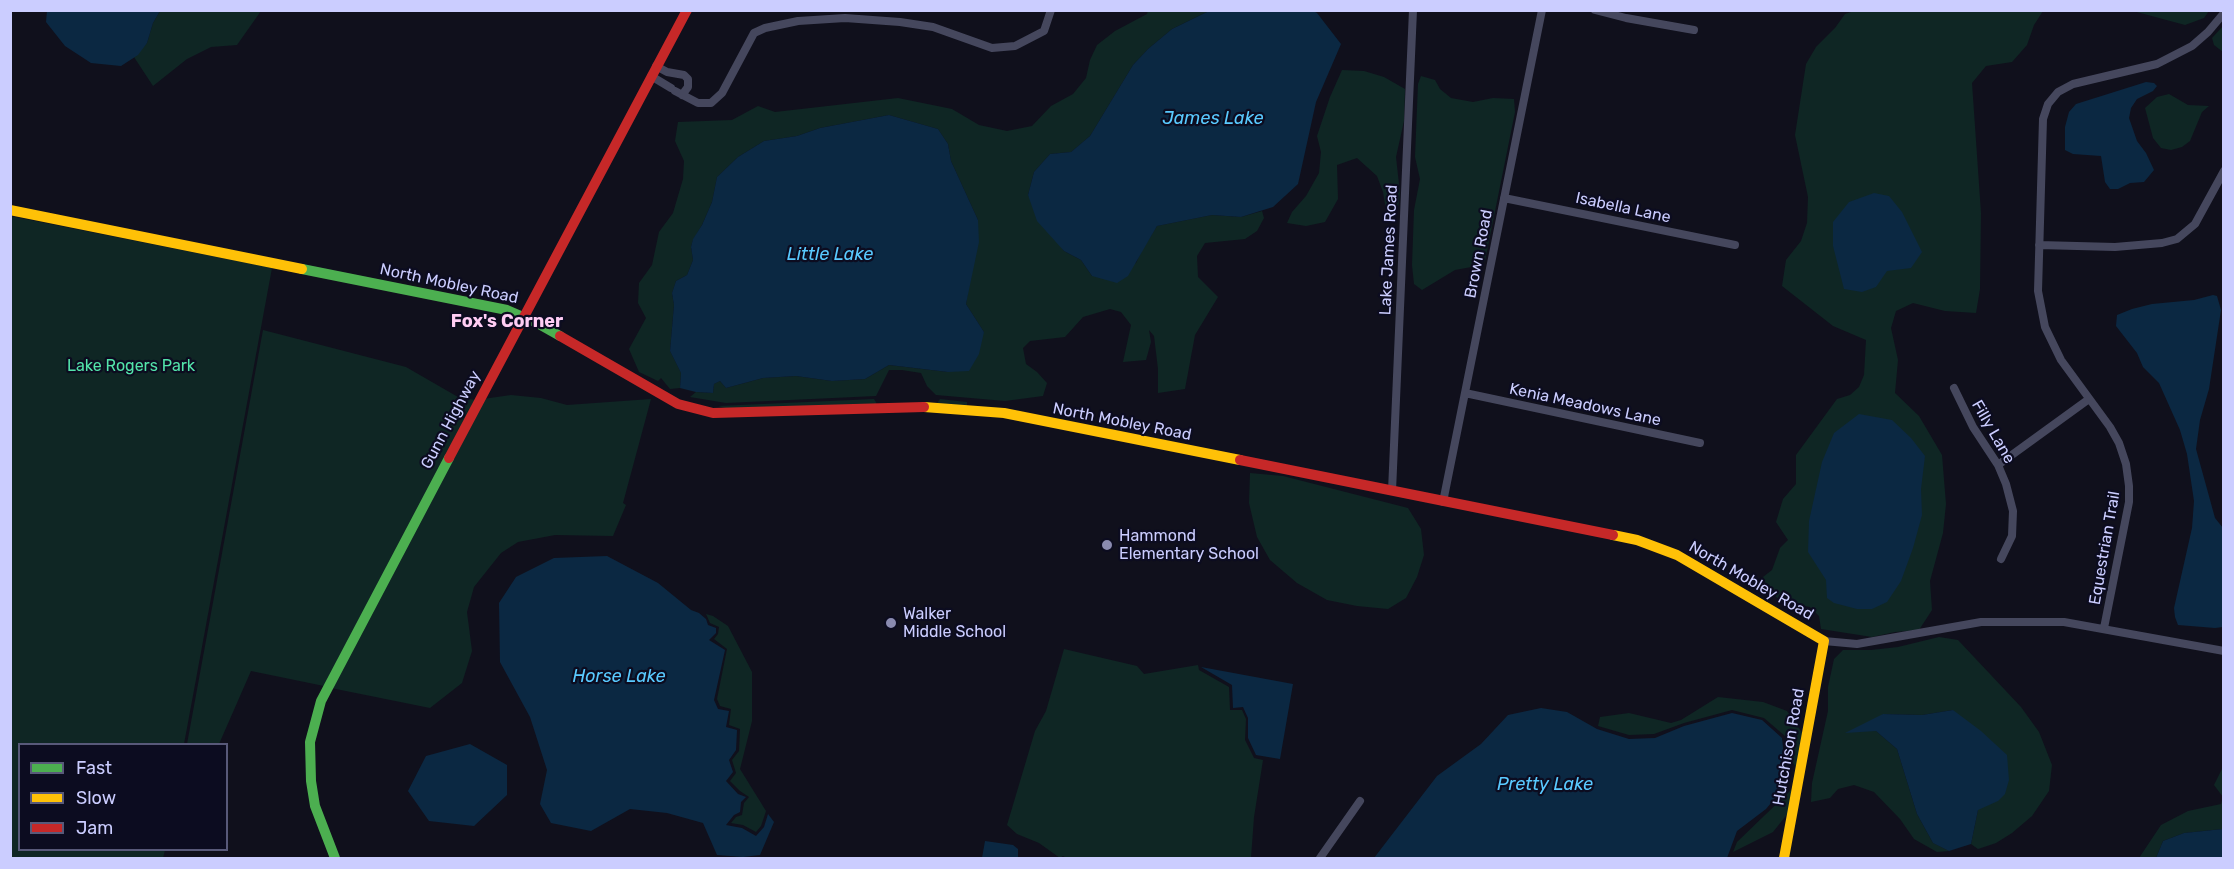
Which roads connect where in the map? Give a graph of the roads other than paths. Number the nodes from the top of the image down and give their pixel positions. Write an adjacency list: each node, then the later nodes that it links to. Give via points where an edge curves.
1 (687, 10): 8 (street, Gunn Highway)
2 (1050, 10): 9 (street, via 1044,31 1015,46 992,48 933,27 900,22 845,18 765,28 754,33 722,93 711,103 698,103)
3 (1413, 10): 21 (street, Lake James Road)
4 (1542, 10): 11 (street, Brown Road)
5 (1595, 10): 7 (street)
6 (2223, 13): 13 (street, Equestrian Trail, via 2192,46 2166,60 2073,84 2058,92 2048,104 2043,119)
7 (1694, 30)
8 (654, 71): 9 (street); 9 (street, via 684,75 688,87); 15 (street, Gunn Highway)
9 (676, 91)
10 (2223, 171): 13 (street, via 2195,224 2177,239 2115,247)
11 (1504, 198): 14 (street, Isabella Lane); 17 (street, Brown Road)
12 (10, 210): 15 (street, North Mobley Road)
13 (2039, 244): 18 (street, Equestrian Trail, via 2038,291 2045,327 2061,360)
14 (1735, 245)
15 (524, 315): 21 (street, North Mobley Road, via 678,404 713,413 931,407 1004,413); 28 (street, Gunn Highway, via 319,707 310,742 311,781)
16 (1954, 388): 20 (street, Filly Lane)
17 (1465, 393): 19 (street, Kenia Meadows Lane); 22 (street, Brown Road)
18 (2089, 399): 20 (street); 24 (street, Equestrian Trail, via 2119,444 2129,486)
19 (1700, 443)
20 (1998, 465): 23 (street, Filly Lane, via 2013,511 2012,536)
21 (1392, 491): 22 (street, North Mobley Road)
22 (1443, 502): 25 (street, North Mobley Road, via 1637,540 1705,570)
23 (2001, 559)
24 (2104, 628): 25 (street, North Mobley Road, via 2064,622 1981,622 1857,644); 26 (street, North Mobley Road)
25 (1824, 641): 30 (street, Hutchison Road)
26 (2223, 651)
27 (1360, 801): 29 (street)
28 (335, 858)
29 (1320, 858)
30 (1784, 858)

